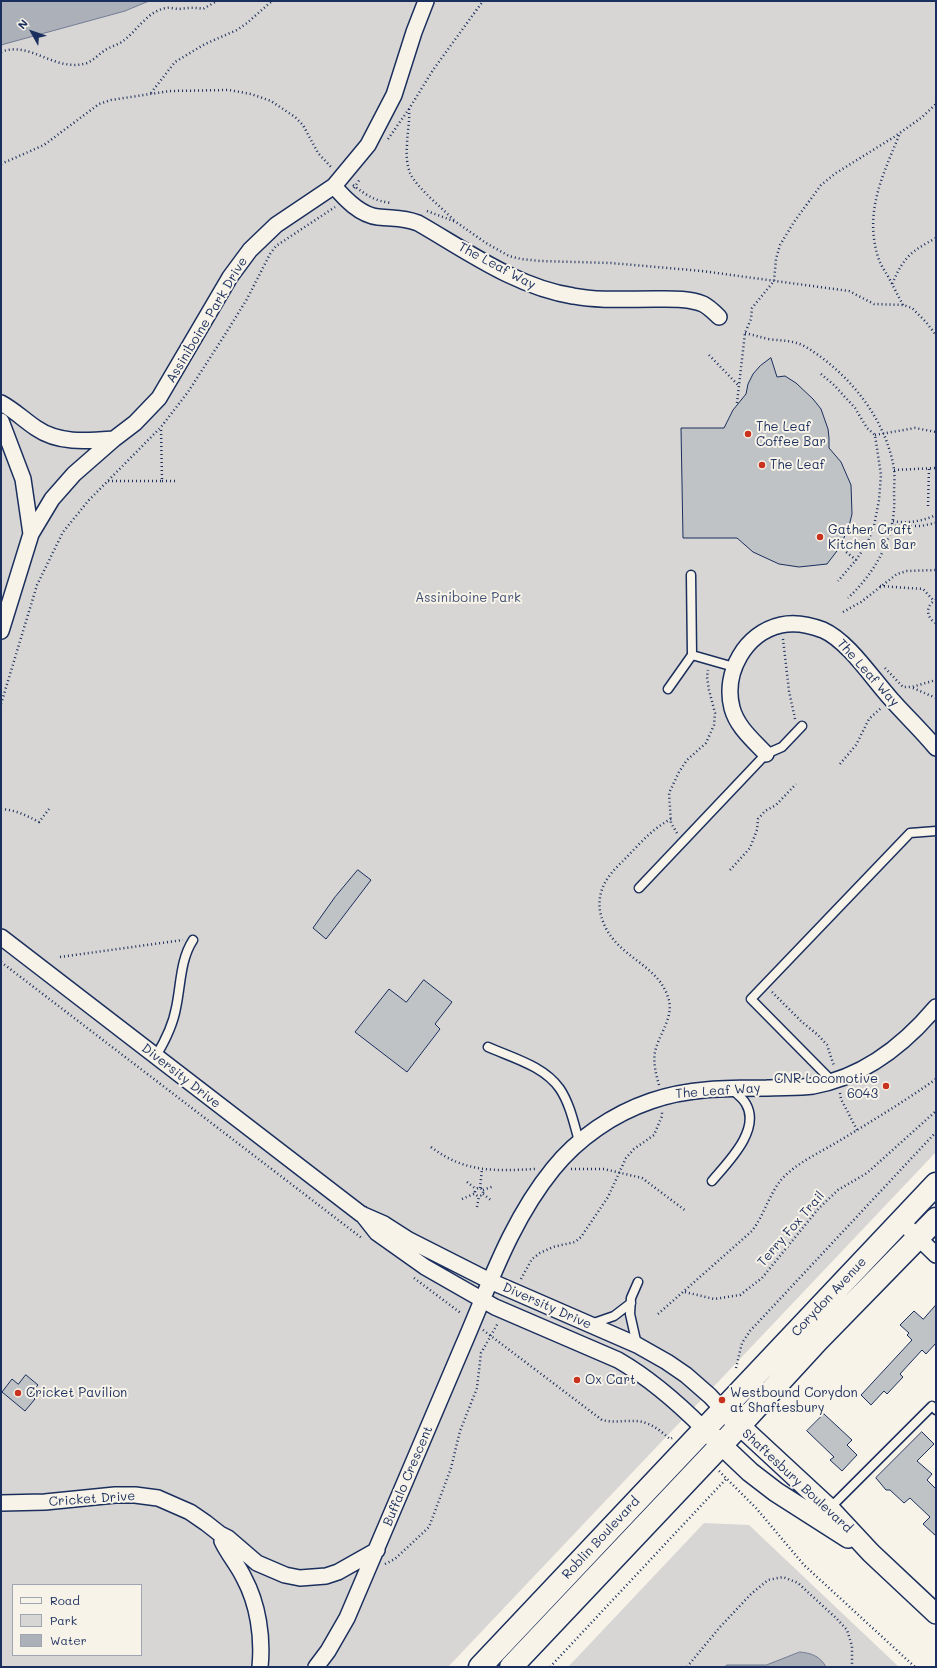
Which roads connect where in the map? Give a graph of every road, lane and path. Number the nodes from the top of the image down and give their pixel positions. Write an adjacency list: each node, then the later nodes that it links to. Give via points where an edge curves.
1 (217, 1): 5 (path, via 203,9 167,8 156,12 123,41 83,64 60,64 15,48)
2 (272, 1): 6 (path, via 247,24 204,44 175,62)
3 (426, 1): 13 (street, Assiniboine Park Drive, via 391,100 368,146)
4 (483, 1): 8 (path, via 433,70)
5 (1, 52)
6 (151, 94): 11 (path, via 99,104 44,145); 13 (path, via 170,91 229,90 271,101 295,117 306,129 318,153)
7 (936, 104): 9 (path)
8 (409, 109): 10 (path); 18 (path, via 410,123 406,145 411,174 425,192)
9 (900, 132): 20 (path, via 821,185 780,245); 21 (path, via 880,182 873,215 878,258)
10 (386, 141)
11 (1, 164)
12 (364, 173): 14 (path)
13 (338, 181): 14 (path); 23 (street, The Leaf Way, via 358,209 378,217 404,218 418,223 532,286 550,292 600,299 696,302 712,310); 36 (street, Assiniboine Park Drive, via 276,225 250,250 230,277 159,398 135,423)
14 (355, 186): 15 (path, via 380,202)
15 (397, 203)
16 (333, 209): 32 (path, via 276,246 226,333 188,392)
17 (425, 210): 18 (path)
18 (456, 222): 20 (path, via 492,247 521,259 672,268)
19 (936, 238): 21 (path, via 915,249 901,265)
20 (774, 281): 22 (path, via 849,291 874,304); 24 (path, via 752,308 751,319)
21 (892, 284): 22 (path)
22 (903, 305): 25 (path, via 912,308)
23 (719, 317)
24 (745, 333): 28 (path); 34 (path, via 769,339 788,340 805,347 826,361 861,395)
25 (936, 335)
26 (709, 355): 28 (path)
27 (821, 374): 35 (path, via 855,408)
28 (739, 386): 30 (path)
29 (1, 403): 36 (street, via 38,430 50,435 86,441)
30 (737, 403)
31 (1, 422): 48 (street, via 23,479)
32 (161, 427): 40 (path); 41 (path)
33 (936, 432): 34 (path, via 915,428)
34 (882, 434): 35 (path); 39 (path)
35 (875, 436): 50 (path, via 881,475 879,500 874,526 867,544)
36 (114, 439): 48 (street, Assiniboine Park Drive, via 63,486)
37 (929, 468): 38 (path); 39 (path); 43 (path)
38 (936, 468)
39 (894, 470): 45 (path, via 895,513)
40 (108, 481): 41 (path); 71 (path, via 75,516 50,557 37,585)
41 (162, 481): 42 (path)
42 (177, 481)
43 (928, 506)
44 (936, 515): 45 (path, via 913,521)
45 (892, 521): 47 (path)
46 (936, 522): 47 (path, via 921,526)
47 (891, 526): 55 (path, via 888,541 875,567)
48 (31, 534): 60 (street)
49 (840, 547): 50 (path)
50 (856, 560): 53 (path)
51 (936, 570): 54 (path, via 897,574)
52 (691, 575): 61 (lane)
53 (838, 581)
54 (879, 586): 56 (path, via 923,589); 57 (path, via 861,602)
55 (848, 598)
56 (935, 600): 58 (path, via 928,607 928,614)
57 (843, 612)
58 (936, 623)
59 (781, 625): 64 (street, The Leaf Way, via 767,630 756,639 739,656); 70 (street, The Leaf Way, via 807,626 832,635); 72 (path, via 789,691)
60 (1, 631)
61 (692, 655): 62 (lane); 68 (lane)
62 (710, 660): 64 (lane); 79 (path, via 707,677 715,713 714,725 706,743 679,772 669,793)
63 (883, 666): 66 (path)
64 (734, 667): 74 (street, The Leaf Way, via 732,708 745,732)
65 (936, 680): 67 (path)
66 (903, 687): 67 (path); 70 (path)
67 (912, 687): 69 (path)
68 (668, 689)
69 (936, 698)
70 (891, 699): 73 (street, The Leaf Way); 75 (path, via 869,719 856,745)
71 (1, 704)
72 (799, 729): 74 (lane, via 782,747)
73 (936, 748)
74 (766, 754): 81 (lane)
75 (840, 764)
76 (796, 784): 82 (path, via 758,819 750,848)
77 (1, 809): 78 (path, via 26,815 39,822)
78 (49, 809)
79 (671, 819): 81 (path); 94 (path, via 660,824 604,882 600,907 603,922 610,936 660,982 668,996 669,1014 655,1051 654,1062)
80 (936, 832): 87 (lane, via 910,833)
81 (682, 845): 83 (lane)
82 (730, 870)
83 (639, 888)
84 (1, 938): 90 (street, Diversity Drive)
85 (193, 940): 86 (path); 90 (lane, via 185,956 174,1018)
86 (60, 957)
87 (765, 985): 92 (path, via 827,1046); 92 (lane, via 751,999)
88 (936, 1007): 92 (street, The Leaf Way, via 923,1023 888,1053 853,1074)
89 (488, 1047): 98 (lane, via 536,1068 550,1077 567,1102)
90 (156, 1056): 113 (street, Diversity Drive)
91 (936, 1079): 96 (path)
92 (835, 1080): 93 (street, The Leaf Way, via 812,1086); 96 (path, via 841,1099)
93 (730, 1088): 94 (street, The Leaf Way, via 682,1092); 100 (lane, via 746,1102 749,1109 748,1131 747,1136)
94 (662, 1097): 98 (street, The Leaf Way, via 618,1116); 120 (path, via 662,1116 654,1135 626,1158 608,1197 584,1233 575,1242 552,1247 536,1256)
95 (936, 1111): 121 (path, Terry Fox Trail, via 867,1174 838,1190 762,1278 740,1295 714,1299)
96 (857, 1130): 121 (path, via 798,1165 780,1181 752,1231)
97 (936, 1132): 128 (path, via 750,1331 742,1343)
98 (579, 1141): 118 (street, The Leaf Way, via 554,1168 525,1209)
99 (482, 1169): 104 (path)
100 (712, 1181)
101 (467, 1182): 105 (path)
102 (936, 1184): 115 (main road, Corydon Avenue)
103 (494, 1186): 106 (path)
104 (480, 1188): 105 (path); 106 (path)
105 (476, 1189): 107 (path)
106 (483, 1190): 108 (path)
107 (476, 1193): 109 (path); 110 (path)
108 (483, 1194): 109 (path); 111 (path)
109 (479, 1196): 112 (path)
110 (462, 1199)
111 (492, 1201)
112 (477, 1207)
113 (361, 1214): 118 (street, Diversity Drive); 122 (street, Diversity Drive, via 377,1233 426,1267)
114 (936, 1219): 116 (main road, Corydon Avenue)
115 (901, 1222): 116 (street); 129 (main road, Corydon Avenue)
116 (918, 1238): 117 (street); 131 (main road, Corydon Avenue, via 817,1341)
117 (936, 1255)
118 (490, 1281): 120 (street, Diversity Drive); 122 (street, Buffalo Crescent)
119 (638, 1282): 123 (lane)
120 (514, 1291): 126 (street, Diversity Drive)
121 (685, 1292): 125 (path)
122 (483, 1300): 124 (street, Diversity Drive); 138 (street, Buffalo Crescent)
123 (631, 1303): 126 (lane, via 614,1316); 127 (lane, via 631,1323)
124 (506, 1312): 132 (street, Diversity Drive, via 618,1360 656,1384); 139 (path, via 481,1353 477,1388 460,1431 451,1468 429,1527 395,1559)
125 (658, 1314)
126 (589, 1324): 127 (street, Diversity Drive)
127 (637, 1345): 129 (street, Diversity Drive, via 686,1375)
128 (738, 1366)
129 (722, 1410): 131 (street, Shaftesbury Boulevard); 132 (main road, Roblin Boulevard)
130 (936, 1410): 136 (lane, via 932,1406)
131 (739, 1426): 133 (main road, Roblin Boulevard); 136 (street, Shaftesbury Boulevard)
132 (704, 1429): 133 (street, Shaftesbury Boulevard); 143 (main road, Roblin Boulevard)
133 (721, 1445): 136 (street, Shaftesbury Boulevard, via 776,1492); 144 (main road, Roblin Boulevard)
134 (726, 1479): 145 (path)
135 (1, 1503): 137 (street, Cricket Drive, via 45,1502 115,1495 158,1498 190,1512)
136 (825, 1514): 140 (street, Shaftesbury Boulevard)
137 (220, 1534): 138 (street, Cricket Drive, via 256,1563 285,1575 300,1578 326,1576 338,1572); 141 (street, Cricket Drive, via 245,1579 256,1610 261,1642)
138 (377, 1550): 139 (street, Buffalo Crescent)
139 (366, 1576): 142 (street, Buffalo Crescent, via 348,1618)
140 (936, 1614)
141 (260, 1667)
142 (316, 1667)
143 (480, 1667)
144 (511, 1667)
145 (550, 1667)
146 (687, 1667): 147 (path, via 751,1594 768,1580 783,1577 798,1583 847,1630 852,1646)
147 (852, 1667)

